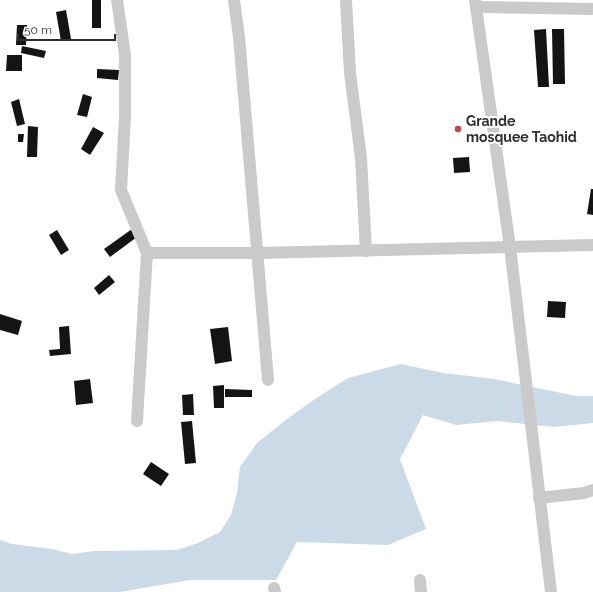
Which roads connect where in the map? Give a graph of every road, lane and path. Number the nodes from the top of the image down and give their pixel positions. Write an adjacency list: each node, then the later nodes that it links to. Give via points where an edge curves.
1 (117, 0): 9 (street, via 125,55 126,117 121,190)
2 (234, 0): 10 (street)
3 (346, 0): 8 (street, via 350,73 361,158)
4 (475, 4): 5 (street); 7 (street)
5 (593, 9)
6 (593, 245): 7 (street)
7 (510, 247): 8 (street); 14 (street)
8 (366, 251): 10 (street)
9 (147, 253): 10 (street); 12 (street)
10 (258, 253): 11 (street)
11 (268, 380)
12 (137, 421)
13 (593, 490): 14 (street)
14 (539, 498): 17 (street)
15 (420, 580): 16 (street)
16 (422, 592)
17 (551, 592)

